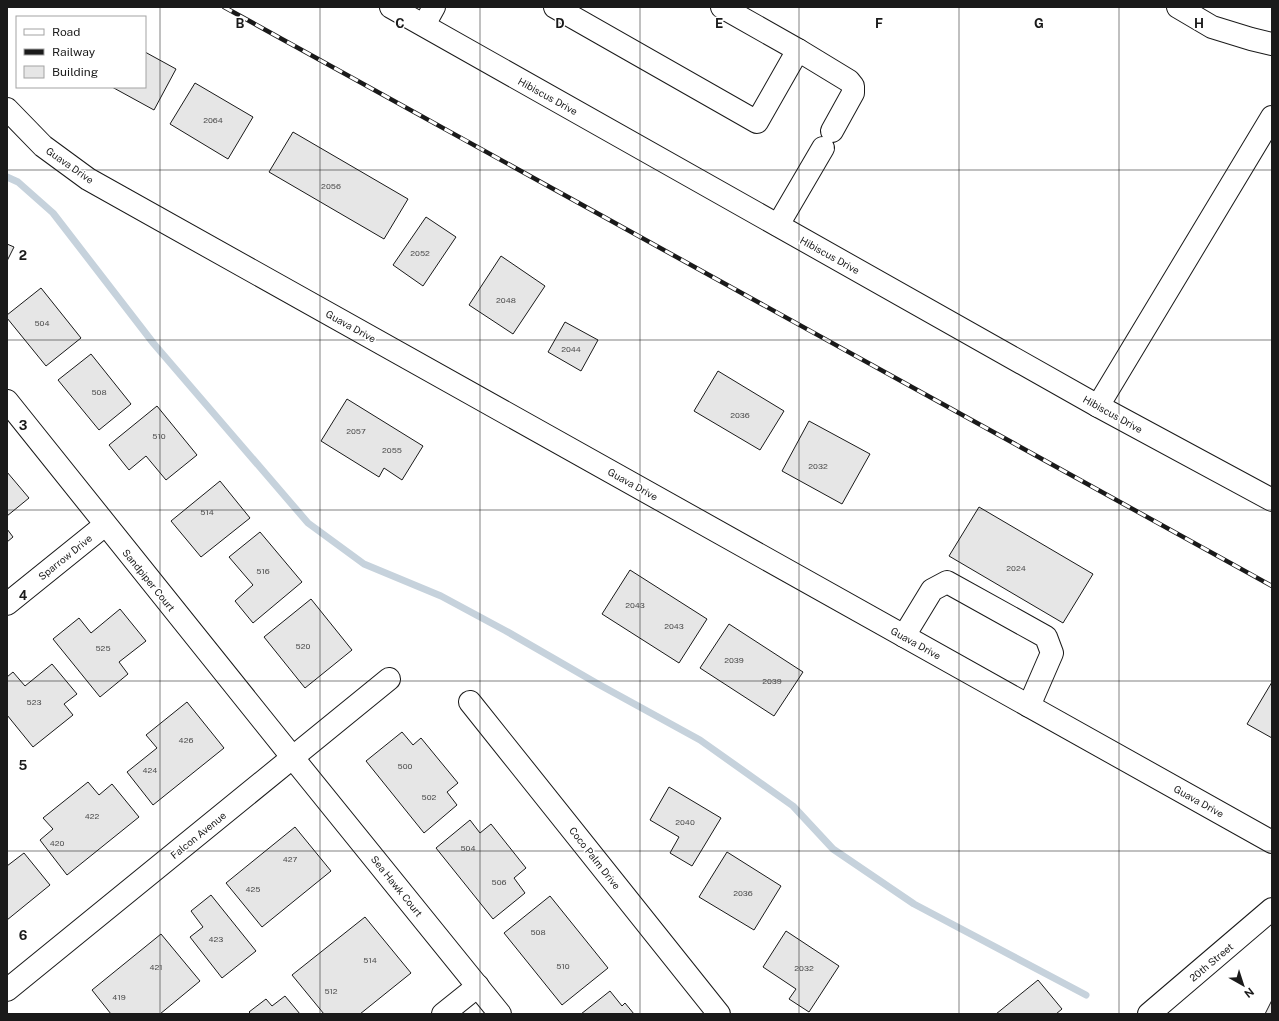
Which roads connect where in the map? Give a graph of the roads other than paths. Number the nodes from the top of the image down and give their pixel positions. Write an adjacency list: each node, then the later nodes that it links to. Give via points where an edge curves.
1 (390, 7): 5 (street, Hibiscus Drive)
2 (555, 7): 7 (street, via 757,122)
3 (722, 7): 7 (street)
4 (1178, 7): 6 (street, via 1212,27)
5 (429, 16): 10 (street, Hibiscus Drive)
6 (1272, 44)
7 (798, 50): 10 (street, via 849,81 853,86 853,93)
8 (7, 109): 16 (street, Guava Drive, via 43,146 88,179)
9 (1272, 117): 12 (street)
10 (778, 225): 12 (street, Hibiscus Drive)
11 (7, 401): 14 (street, Sandpiper Court)
12 (1098, 406): 13 (street, Hibiscus Drive)
13 (1272, 500)
14 (105, 524): 15 (street, Sparrow Drive); 20 (street, Sandpiper Court)
15 (7, 604)
16 (904, 636): 19 (street, Guava Drive); 19 (street, via 932,590 947,582 1039,633 1046,637 1052,653)
17 (389, 679): 20 (street, Falcon Avenue)
18 (470, 702): 27 (street, Coco Palm Drive)
19 (1029, 706): 21 (street, Guava Drive)
20 (293, 758): 23 (street, Sea Hawk Court); 24 (street, Falcon Avenue)
21 (1272, 842)
22 (1272, 909): 28 (street, 20th Street)
23 (478, 986): 25 (street); 26 (street, Sea Hawk Court)
24 (7, 990)
25 (443, 1014)
26 (500, 1014)
27 (719, 1014)
28 (1149, 1014)

